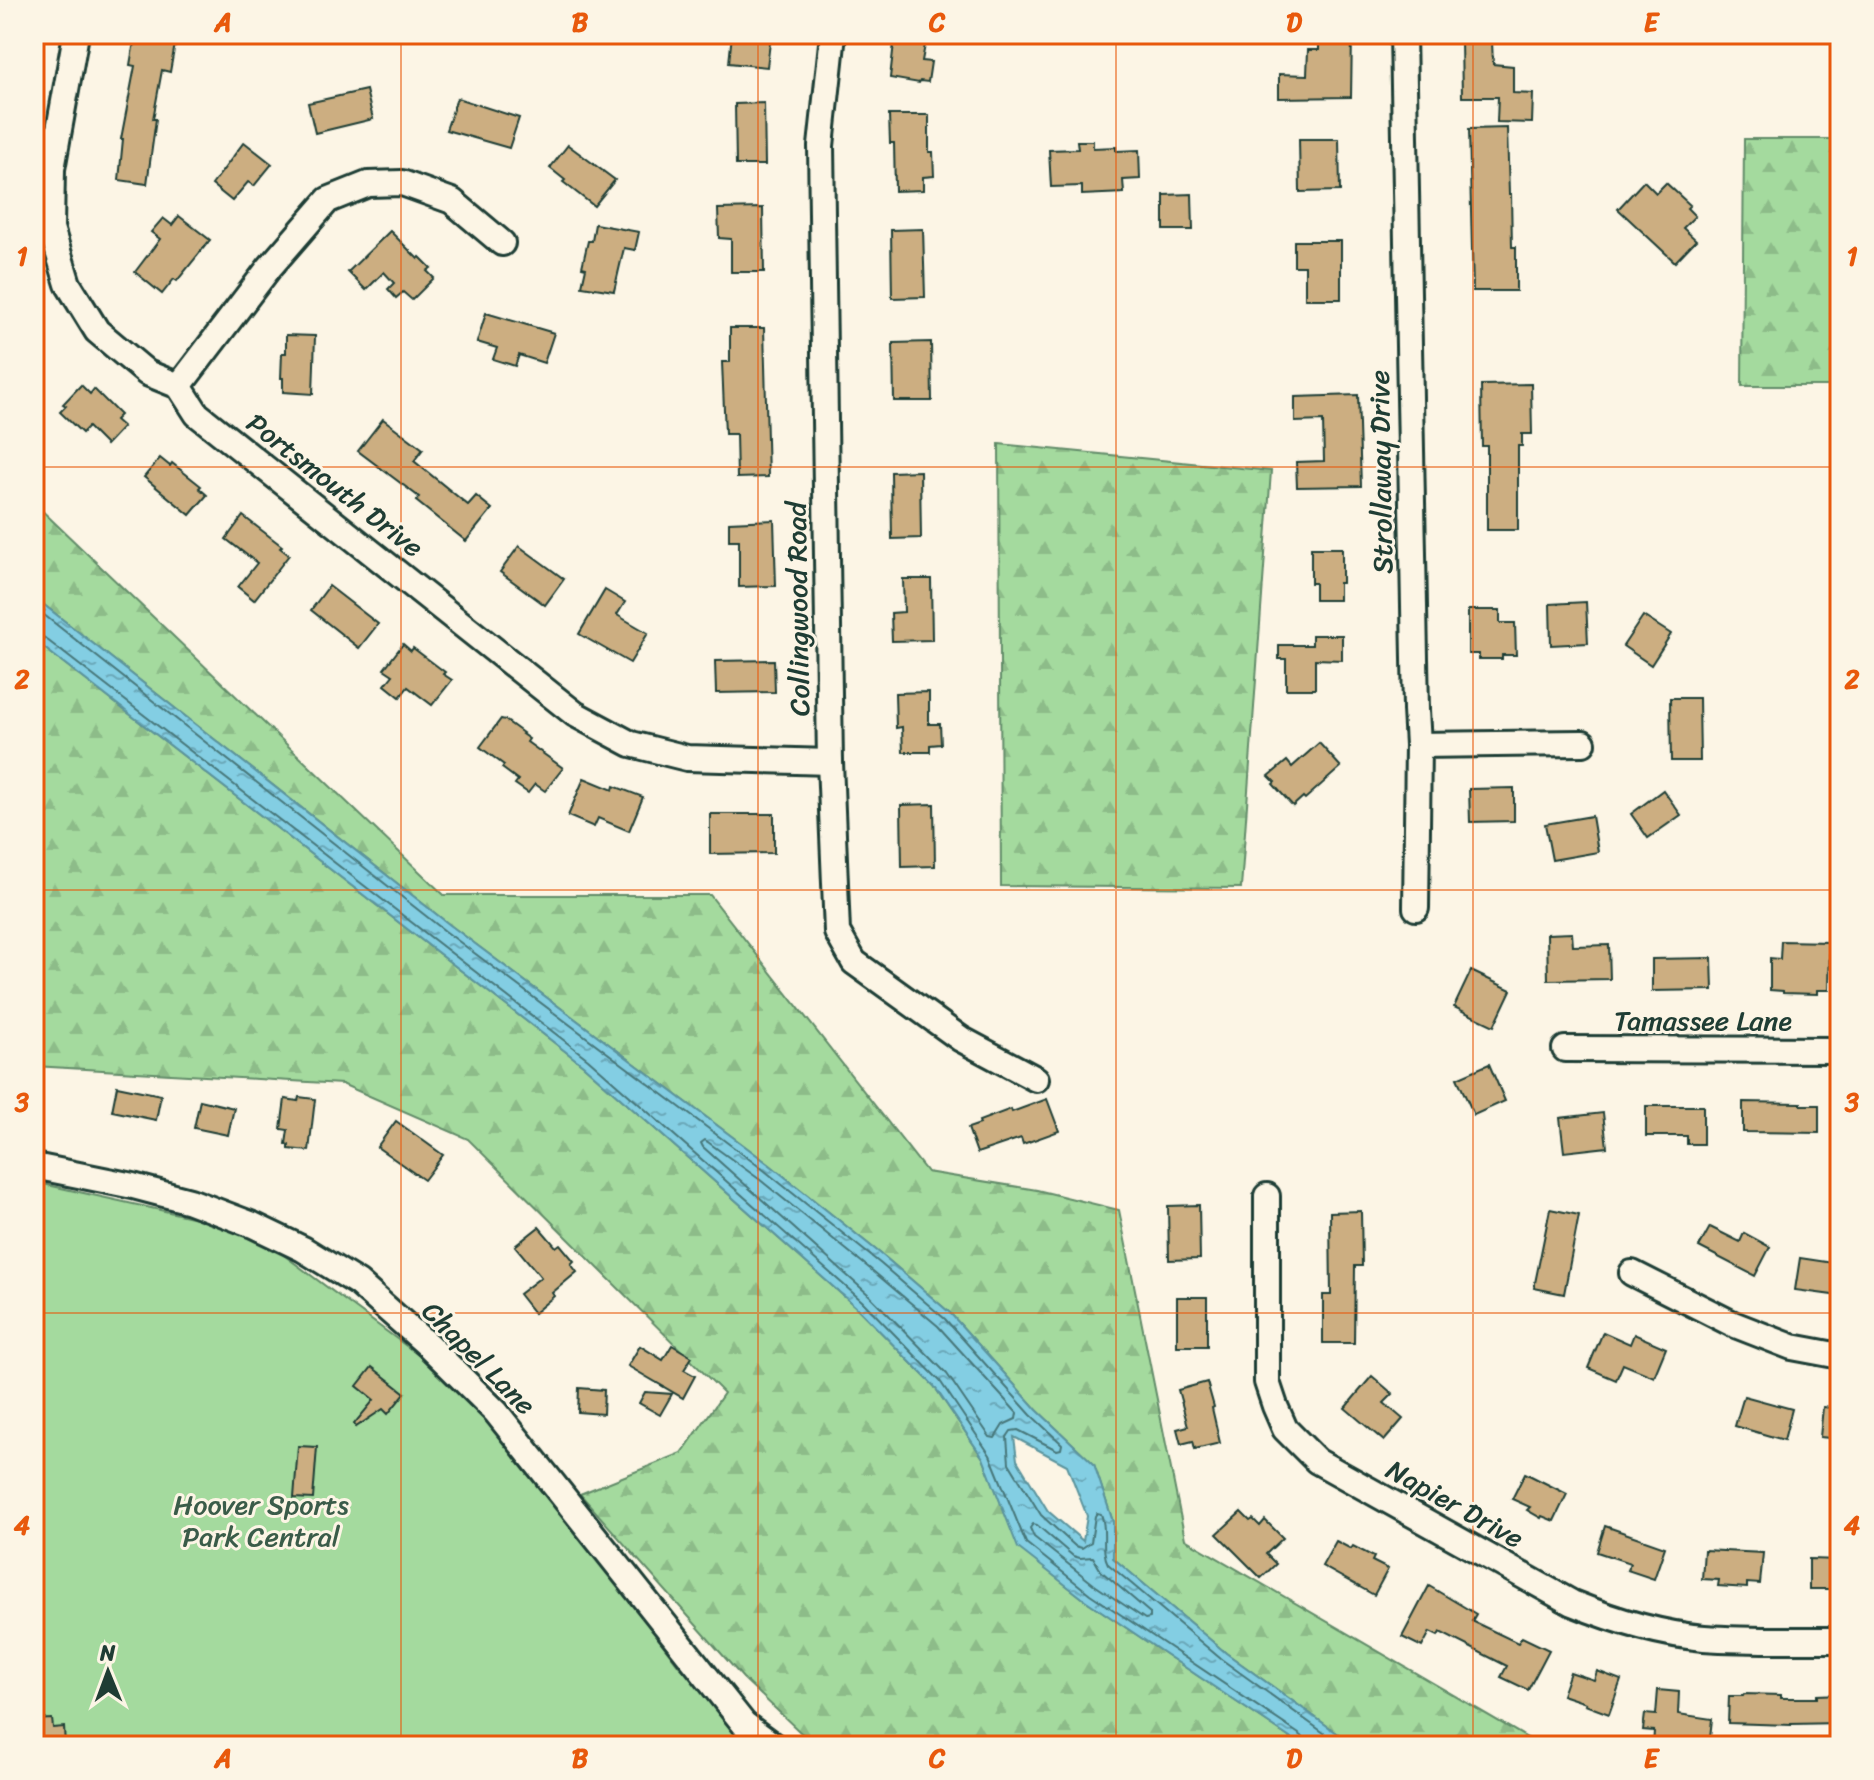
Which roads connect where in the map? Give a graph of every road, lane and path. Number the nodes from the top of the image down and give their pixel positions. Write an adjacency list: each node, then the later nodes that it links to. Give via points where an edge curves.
1 (76, 34): 5 (street, Portsmouth Drive, via 52,169 51,228 68,284 97,331 147,373)
2 (833, 34): 8 (street, Collingwood Road, via 821,146)
3 (1403, 34): 7 (street, Strollaway Drive)
4 (502, 243): 5 (street, via 452,201 402,183 368,184 328,200)
5 (179, 386): 8 (street, Portsmouth Drive, via 197,414 575,714 631,744 687,758)
6 (1583, 743): 7 (street)
7 (1418, 745): 9 (street, Strollaway Drive)
8 (830, 762): 12 (street, Collingwood Road, via 837,932 854,962 961,1039)
9 (1416, 908)
10 (1565, 1049): 11 (street, Tamassee Lane)
11 (1840, 1050)
12 (1036, 1079)
13 (34, 1166): 18 (street, Chapel Lane, via 190,1201 303,1249 358,1283 496,1412 744,1724)
14 (1267, 1196): 17 (street, Napier Drive, via 1267,1382 1285,1429 1317,1461 1572,1603 1605,1616 1701,1638)
15 (1632, 1273): 16 (street, via 1733,1324 1792,1347)
16 (1840, 1356)
17 (1840, 1640)
18 (774, 1746)

